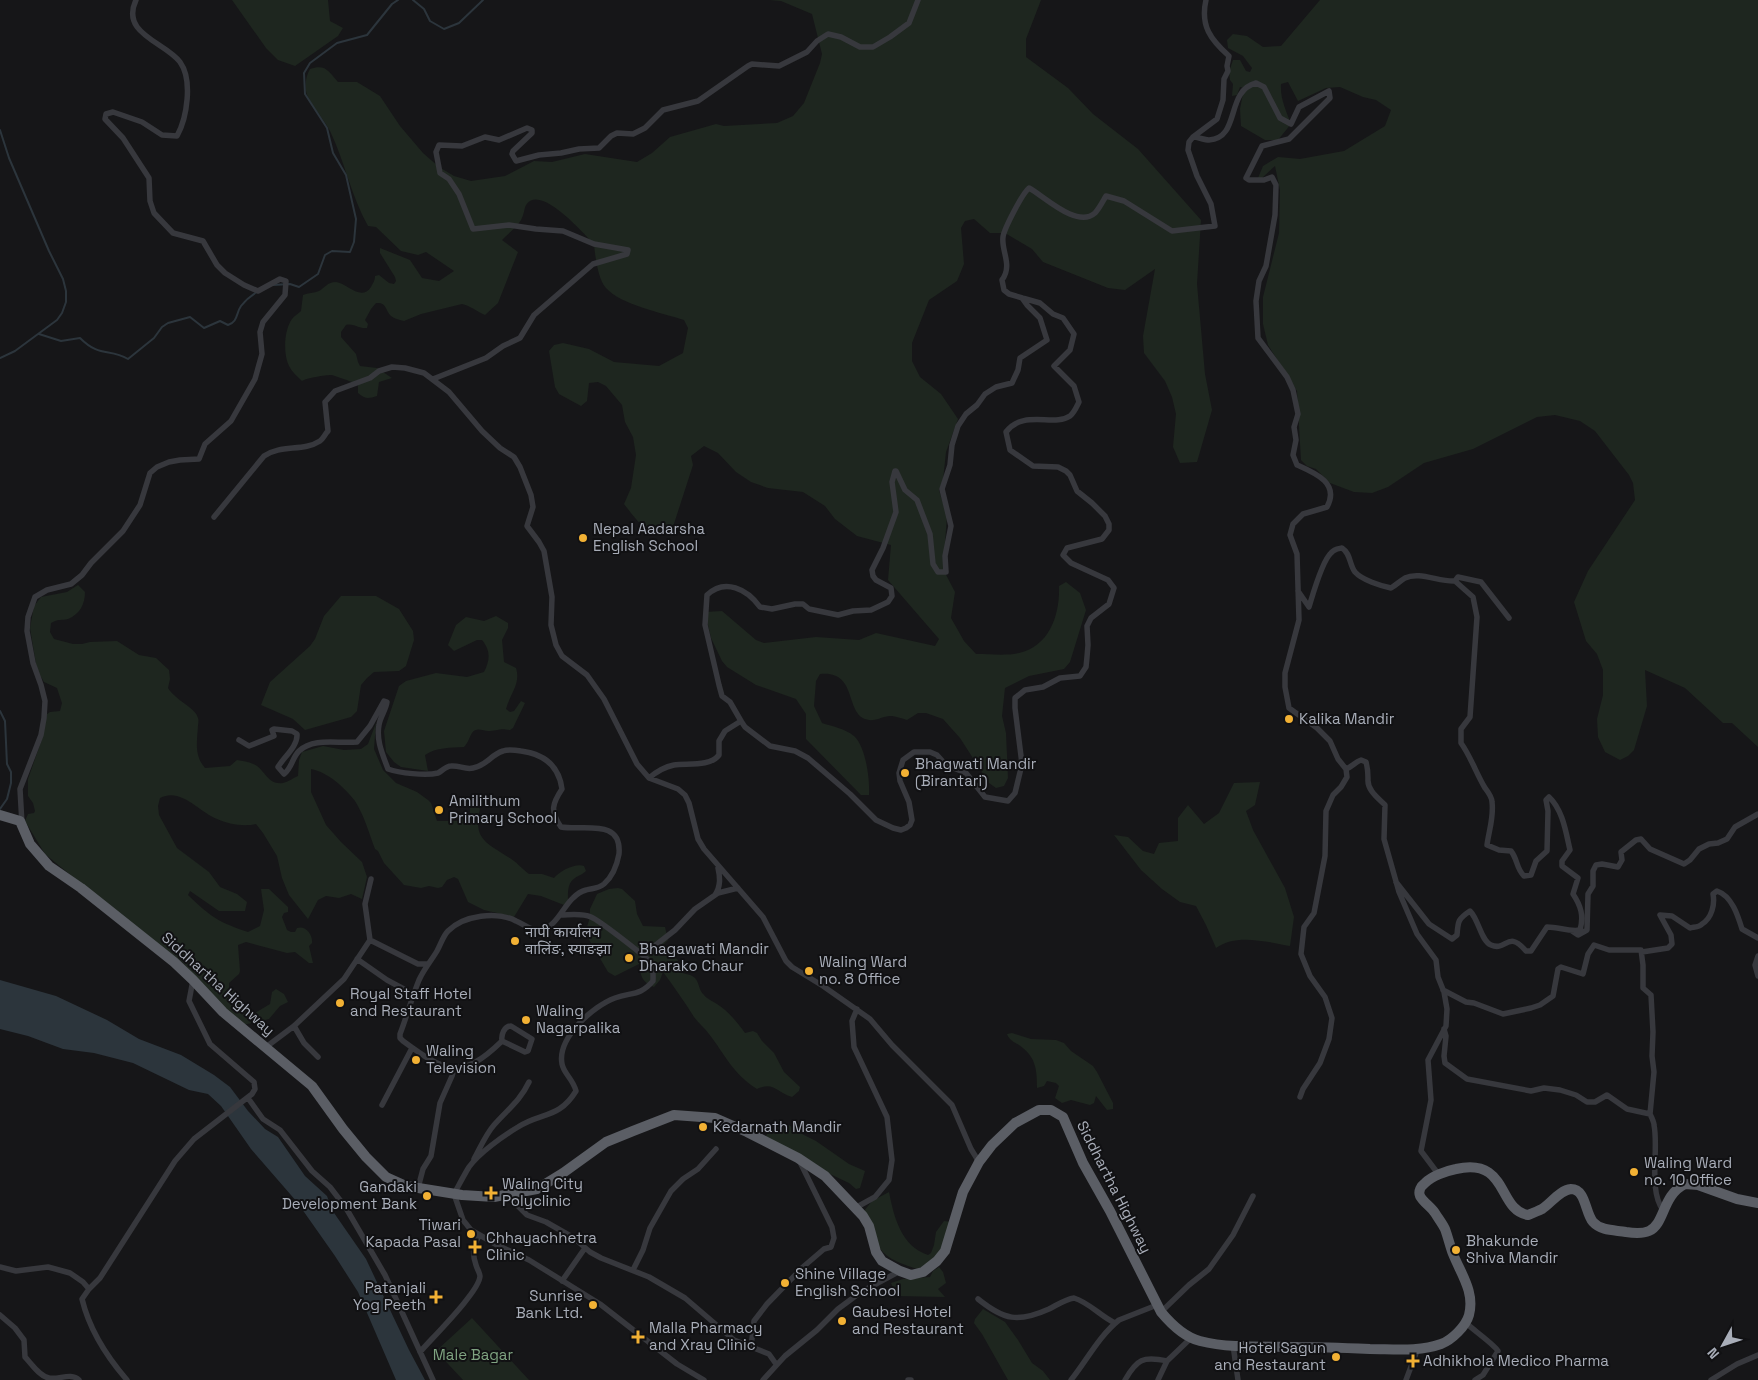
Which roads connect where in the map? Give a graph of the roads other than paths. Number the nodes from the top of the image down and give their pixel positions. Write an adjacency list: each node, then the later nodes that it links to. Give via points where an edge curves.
1 (136, 0): 17 (street, via 133,15 140,31 172,54 184,70 188,97 182,126 178,136 166,136 142,122 113,112 106,114 105,119 123,138 149,178 151,207 173,233 203,241 217,265 244,285 258,291 280,279 286,281 285,292 263,322 260,332 262,354 255,379 231,421 205,444 199,459 169,462 150,473 140,506 123,531 70,584 35,597 27,631 45,701 44,718 41,735 20,789)
2 (918, 0): 6 (street, via 909,23 872,47 860,47 828,34 807,52 780,66 752,64 705,97 663,110 645,128 633,134 617,133 599,148 516,160 513,151 532,134 532,130 527,128 500,140 485,136 462,146 439,146 436,152 440,173 459,194 473,229 509,225 563,231 594,244 628,250 627,254 593,264 534,315 520,338 486,358)
3 (1206, 0): 4 (street, via 1203,12 1208,29 1213,41 1229,56 1228,71 1217,119)
4 (1193, 137): 5 (street, via 1189,142 1189,156 1211,204 1215,226 1172,231 1124,201 1106,196 1094,214 1085,218 1071,215 1028,188 1022,194 1003,236 1007,255 1002,280 1004,290); 9 (street, via 1219,138 1229,126 1240,92 1248,85 1256,83 1264,87 1280,118 1291,124 1299,107 1329,91 1330,98 1290,139 1262,146 1246,178 1264,180 1272,177 1276,185 1270,246 1256,302 1258,338 1293,390 1298,414 1293,455 1297,465 1321,477 1330,487 1327,507 1303,514 1293,524 1290,535 1296,554)
5 (1022, 298): 11 (street, via 1040,318 1047,340 1020,358 1012,383 985,394 958,426 942,489 951,526 945,556 946,572 938,572 933,564 930,534 916,500 905,490 895,471 892,482 896,512 872,570 876,580 891,588 892,596 888,602 872,610 838,615 809,609 803,604 772,609 760,607 742,590 728,586 714,589 707,595 705,625 719,685 722,696 730,702); 11 (street, via 1033,299 1063,318 1074,334 1070,350 1054,366 1074,386 1079,402 1071,416 1012,425 1006,432 1008,444 1010,450 1033,466 1066,471 1076,491 1105,516 1109,530 1102,539 1067,548 1063,555 1071,563 1108,580 1114,588 1109,604 1091,618 1087,626 1086,667 1080,676 1060,678 1043,687 1024,690 1015,698 1022,764 1015,793 1008,801 985,798 966,773 946,765 930,752 914,752 903,760 899,773 912,820 901,830 876,820 808,758 795,750 770,746)
6 (433, 379): 7 (street, via 424,373 392,367 335,391 325,402 328,431 320,441 304,447 273,450 264,456); 14 (street, via 449,392 482,431 514,457 520,467 533,507 527,526 544,551 556,645 562,656 587,675 604,699 637,764)
7 (214, 517)
8 (1454, 581): 9 (street, via 1420,576 1406,577 1391,588 1379,586 1355,572 1342,548 1329,554 1309,607); 10 (street, via 1458,576 1481,582); 24 (street, via 1473,596 1478,618 1470,717 1462,729 1461,743 1492,800 1488,845 1511,852 1516,857 1518,870 1524,876 1531,875 1536,861 1547,851 1546,800 1549,797 1554,802 1570,850 1562,866 1578,878 1573,894 1583,920 1580,930)
9 (1298, 591): 13 (street, via 1299,620 1285,674 1289,708 1330,741)
10 (1509, 618)
11 (741, 721): 14 (street, via 725,731 719,740 716,759 672,765)
12 (239, 740): 23 (street, via 249,746 274,736 274,729 298,734 278,767 284,774 303,748 323,742 357,742 384,701 387,702 378,726 378,736 388,769 396,772 437,773 450,766 471,769 484,765 505,750 544,757 560,777 562,789 553,802 554,814 561,827 610,831 620,844 612,875 603,885 573,898)
13 (1346, 770): 20 (street, via 1357,761 1366,762 1367,781 1372,793 1385,805 1384,839); 46 (street, via 1347,777 1326,811 1326,856 1314,913 1304,927 1301,954 1310,976 1325,997 1332,1018 1330,1039)
14 (649, 778): 18 (street, via 685,795 698,839)
15 (1758, 814): 24 (street, via 1735,827 1727,839 1699,848 1684,864 1650,848 1641,839 1621,852 1622,860 1618,867 1596,865 1592,871 1593,886 1588,894 1587,930 1578,935)
16 (0, 815): 17 (highway)
17 (21, 823): 33 (highway, Siddhartha Highway, via 30,844 49,866 81,888)
18 (717, 866): 21 (street); 22 (street, via 719,886)
19 (372, 879): 26 (street, via 365,904)
20 (1396, 882): 24 (street, via 1428,924 1452,939 1460,918 1470,911 1484,940 1490,945 1518,942 1526,951 1531,951 1547,927); 34 (street, via 1417,934 1436,960)
21 (738, 888): 22 (street); 36 (street, via 762,917 786,961)
22 (713, 896): 28 (street)
23 (560, 915): 28 (street, via 592,917); 31 (street, via 542,930 500,916 469,918 449,930)
24 (1572, 931)
25 (1758, 938): 27 (street, via 1742,929 1736,910 1717,891 1713,894 1710,914 1702,925 1690,928 1672,916 1660,915 1671,935 1672,944 1668,948)
26 (370, 940): 30 (street); 31 (street, via 418,964)
27 (1642, 952): 34 (street, via 1609,950 1594,945 1583,974 1561,967 1552,996 1540,1004 1514,1012 1503,1014 1466,1002); 48 (street, via 1643,988 1651,994 1652,1004 1654,1080)
28 (643, 955): 52 (street, via 653,972 649,986 644,991 615,998 573,1030 561,1062 576,1091 568,1103 519,1126)
29 (1758, 956): 32 (street, via 1755,965)
30 (357, 959): 35 (street); 37 (street, via 344,979)
31 (428, 964): 35 (street)
32 (1758, 976)
33 (193, 980): 40 (highway, Siddhartha Highway, via 222,1012); 45 (street, via 189,1001 210,1044 254,1082 255,1089)
34 (1443, 990): 38 (street, via 1447,1009)
35 (414, 995): 41 (street, via 400,1034 400,1038)
36 (857, 1009): 51 (street, via 952,1105); 59 (street, via 852,1021 854,1047 887,1117 892,1160 889,1180 875,1197)
37 (294, 1026): 40 (street); 42 (street, via 304,1044)
38 (1444, 1029): 48 (street, via 1446,1062 1467,1079 1531,1091 1544,1088 1560,1090 1587,1102 1607,1095 1627,1109); 53 (street, via 1428,1060 1431,1100 1421,1150)
39 (502, 1041): 39 (street, via 506,1028 511,1026 532,1039 525,1052); 43 (street, via 480,1060)
40 (266, 1047): 54 (highway, Siddhartha Highway, via 312,1086 348,1136 386,1177)
41 (412, 1048): 43 (street, via 433,1062); 47 (street)
42 (318, 1057)
43 (454, 1069): 54 (street, via 440,1103 432,1156 423,1169)
44 (529, 1082): 52 (street, via 514,1106 493,1126)
45 (250, 1096): 67 (street, via 194,1140 175,1161 100,1278); 77 (street, via 263,1119 280,1130 346,1208 385,1275)
46 (1300, 1097)
47 (382, 1105)
48 (1650, 1114): 60 (street, via 1654,1125 1657,1195)
49 (716, 1149): 64 (street, via 671,1191 650,1228)
50 (798, 1158): 56 (highway, Siddhartha Highway, via 714,1118 674,1115 606,1142 538,1189); 59 (highway, Siddhartha Highway, via 825,1176); 75 (street, via 832,1228 834,1242 802,1267 767,1304 754,1321)
51 (979, 1162): 65 (highway, Siddhartha Highway, via 963,1192 945,1251 923,1272 911,1275); 69 (highway, Siddhartha Highway, via 1015,1123 1039,1110 1052,1110 1063,1117 1083,1163)
52 (470, 1165): 55 (street)
53 (1439, 1175): 60 (highway, via 1469,1166 1478,1167 1489,1172 1518,1212 1528,1215 1542,1209 1563,1192 1575,1190 1580,1193 1594,1223 1603,1229 1647,1232 1656,1226); 71 (highway, via 1424,1183 1420,1196 1444,1229 1465,1277 1470,1297 1469,1316)
54 (418, 1188): 55 (highway, Siddhartha Highway)
55 (454, 1194): 56 (highway, Siddhartha Highway, via 494,1197); 61 (street, via 462,1220)
56 (514, 1194): 62 (street, via 522,1212 546,1222)
57 (1253, 1196): 69 (street, via 1233,1235 1209,1269)
58 (1758, 1204): 60 (highway, via 1698,1185 1684,1184 1673,1191)
59 (855, 1208): 65 (highway, Siddhartha Highway, via 869,1226 882,1261)
60 (1663, 1210)
61 (479, 1236): 66 (street, via 530,1260); 77 (street, via 473,1246 480,1274 477,1285)
62 (586, 1248): 64 (street, via 601,1258); 66 (street)
63 (0, 1267): 67 (street, via 16,1271 48,1267 70,1273)
64 (633, 1270): 75 (street, via 685,1298 734,1340)
65 (900, 1271): 80 (street, via 846,1303)
66 (562, 1281): 84 (street, via 600,1304 677,1364)
67 (88, 1289): 82 (street, via 82,1298 86,1316 110,1360)
68 (978, 1298): 72 (street, via 996,1313 1023,1318 1074,1298)
69 (1159, 1308): 72 (street); 73 (highway, Siddhartha Highway, via 1172,1324)
70 (0, 1314): 81 (street, via 24,1340 25,1357 41,1374 48,1378 72,1376)
71 (1465, 1322): 76 (highway, Siddhartha Highway, via 1442,1344); 91 (street, via 1498,1352 1483,1376)
72 (1115, 1323): 86 (street)
73 (1191, 1338): 74 (highway, Siddhartha Highway); 79 (street)
74 (1233, 1345): 76 (highway, Siddhartha Highway); 89 (street)
75 (751, 1347): 80 (street, via 769,1354)
76 (1418, 1348): 90 (street)
77 (420, 1352): 83 (street)
78 (1758, 1355): 92 (street)
79 (1167, 1361): 87 (street, via 1142,1360 1133,1366); 88 (street)
80 (776, 1364): 85 (street)
81 (79, 1380)
82 (127, 1380)
83 (433, 1380)
84 (704, 1380)
85 (763, 1380)
86 (1071, 1380)
87 (1125, 1380)
88 (1158, 1380)
89 (1238, 1380)
90 (1406, 1380)
91 (1475, 1380)
92 (1711, 1380)

